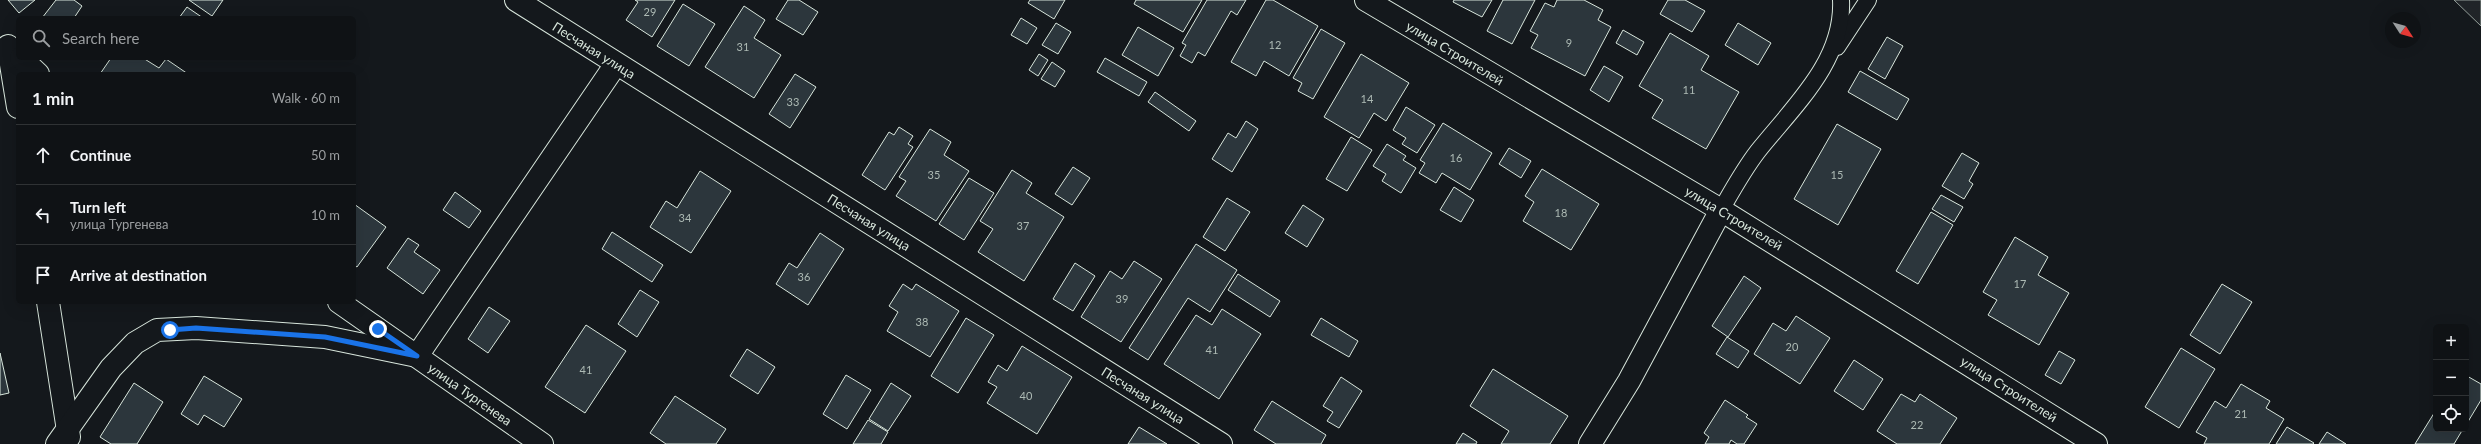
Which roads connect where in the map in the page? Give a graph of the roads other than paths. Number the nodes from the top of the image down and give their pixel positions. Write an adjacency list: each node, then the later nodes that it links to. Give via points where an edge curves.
1 (516, 0): 7 (street, Песчаная улица)
2 (1366, 0): 11 (street, улица Строителей)
3 (1841, 0): 8 (lane, via 1842,12)
4 (1868, 0): 8 (lane)
5 (12, 49): 10 (street)
6 (23, 60): 9 (street)
7 (616, 64): 14 (street); 17 (street, Песчаная улица)
8 (1824, 66): 11 (lane, via 1745,169)
9 (36, 72)
10 (16, 88)
11 (1721, 210): 18 (street, via 1629,381); 19 (street, улица Строителей)
12 (48, 304): 15 (street)
13 (342, 304): 14 (street, улица Тургенева)
14 (417, 356): 15 (street, via 325,337 196,328 157,330 135,343 111,368); 16 (street, улица Тургенева)
15 (65, 439)
16 (542, 444)
17 (1221, 444)
18 (1590, 444)
19 (2096, 444)

